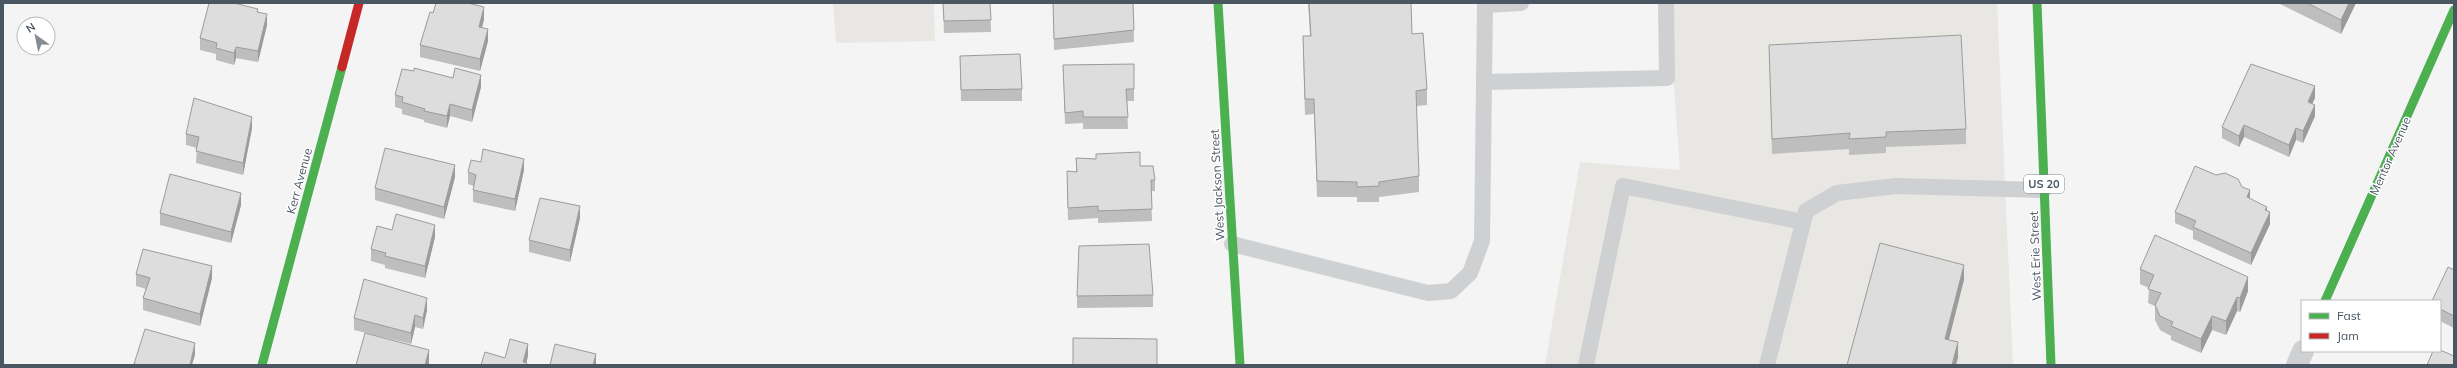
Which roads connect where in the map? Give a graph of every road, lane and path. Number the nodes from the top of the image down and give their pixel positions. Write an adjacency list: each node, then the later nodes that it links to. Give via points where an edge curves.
1 (359, 3): 13 (street, Kerr Avenue)
2 (1218, 3): 10 (street, West Jackson Street)
3 (1521, 3): 7 (lane, via 1485,5)
4 (1666, 3): 7 (lane, via 1667,78)
5 (2037, 3): 8 (street, West Erie Street / US 20)
6 (2454, 10): 11 (street, Mentor Avenue)
7 (1484, 82): 10 (lane, via 1482,241 1470,273 1451,291 1428,293)
8 (2044, 190): 9 (lane, via 1896,186 1837,193 1806,211); 17 (street, West Erie Street / US 20)
9 (1803, 222): 15 (lane, via 1622,186); 16 (lane)
10 (1232, 244): 14 (street, West Jackson Street)
11 (2325, 300)
12 (2303, 352): 18 (street)
13 (262, 365)
14 (1240, 365)
15 (1586, 365)
16 (1767, 365)
17 (2051, 365)
18 (2297, 365)

